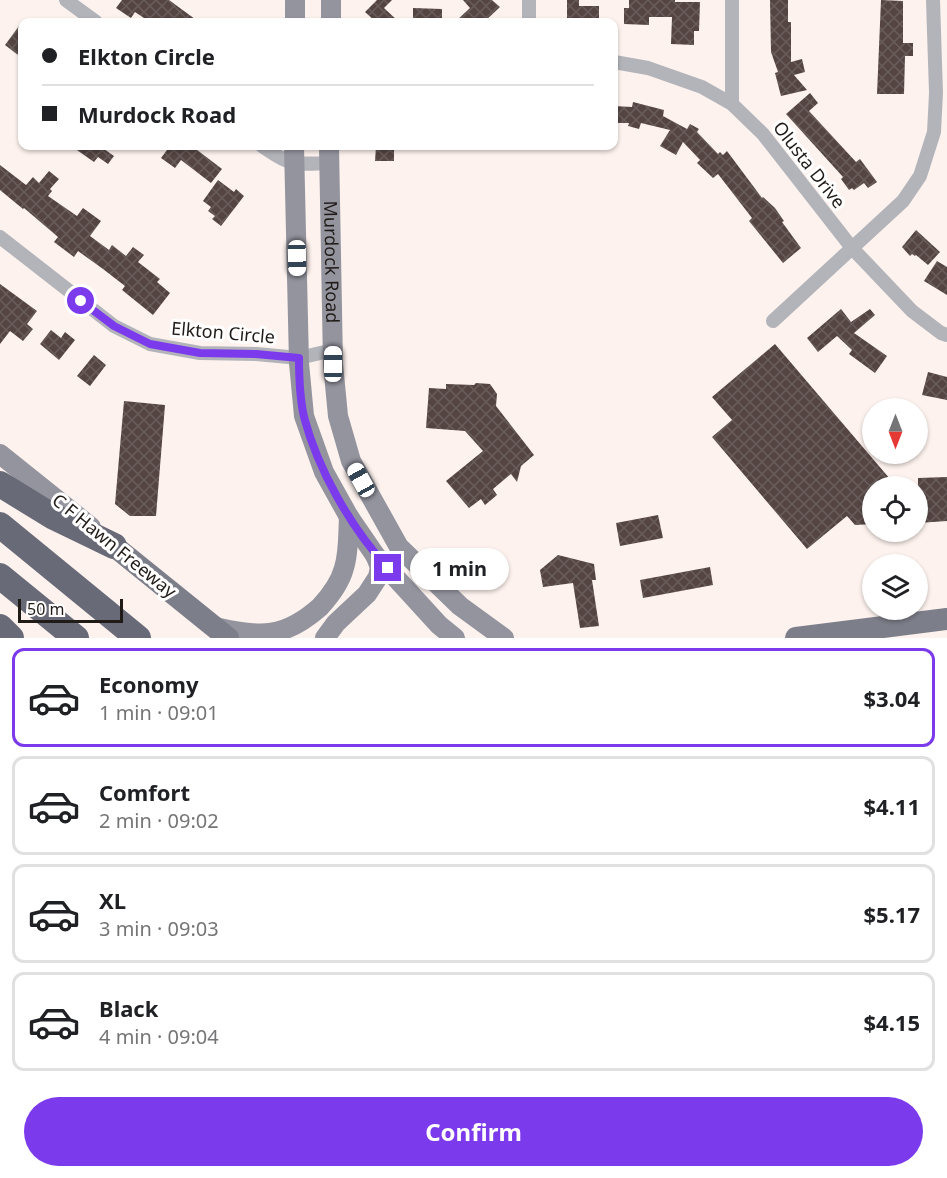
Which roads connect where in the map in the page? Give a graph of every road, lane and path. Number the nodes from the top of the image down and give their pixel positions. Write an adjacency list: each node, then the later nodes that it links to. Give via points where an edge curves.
1 (66, 0): 7 (street)
2 (295, 0): 8 (main road)
3 (331, 0): 9 (main road)
4 (529, 0): 10 (street)
5 (732, 0): 12 (street)
6 (933, 0): 17 (street, via 934,132 920,176 903,201)
7 (91, 18)
8 (295, 18)
9 (331, 18)
10 (529, 18)
11 (618, 63): 12 (street, Olusta Drive, via 648,68 702,87)
12 (732, 104): 17 (street, Olusta Drive, via 763,134)
13 (268, 150): 15 (street, via 284,161)
14 (329, 154): 15 (street); 20 (main road, Murdock Road)
15 (294, 155): 21 (main road, Murdock Road)
16 (0, 237): 21 (street, Elkton Circle, via 114,326 150,344 200,353)
17 (852, 248): 18 (street); 19 (street, Olusta Drive, via 912,310)
18 (773, 321)
19 (947, 335)
20 (333, 350): 21 (street, Elkton Circle); 25 (main road, Murdock Road, via 338,416 351,461)
21 (299, 358): 24 (main road, Murdock Road, via 304,416 324,472)
22 (0, 454): 27 (main road, C F Hawn Freeway)
23 (0, 484): 27 (highway, via 52,516)
24 (349, 517): 28 (main road, Murdock Road); 32 (main road, via 345,567 339,581 298,627 286,634 254,637)
25 (382, 519): 28 (main road, via 383,542); 39 (main road, Murdock Road, via 399,547 460,606)
26 (0, 525): 36 (highway)
27 (114, 546): 32 (main road, C F Hawn Freeway)
28 (375, 555): 37 (main road, via 380,567 368,594); 38 (main road, Murdock Road)
29 (0, 576): 35 (highway)
30 (947, 619): 33 (main road)
31 (0, 627): 34 (highway)
32 (220, 632)
33 (830, 635): 40 (main road)
34 (11, 638)
35 (76, 638)
36 (138, 638)
37 (325, 638)
38 (455, 638)
39 (504, 638)
40 (796, 638)

